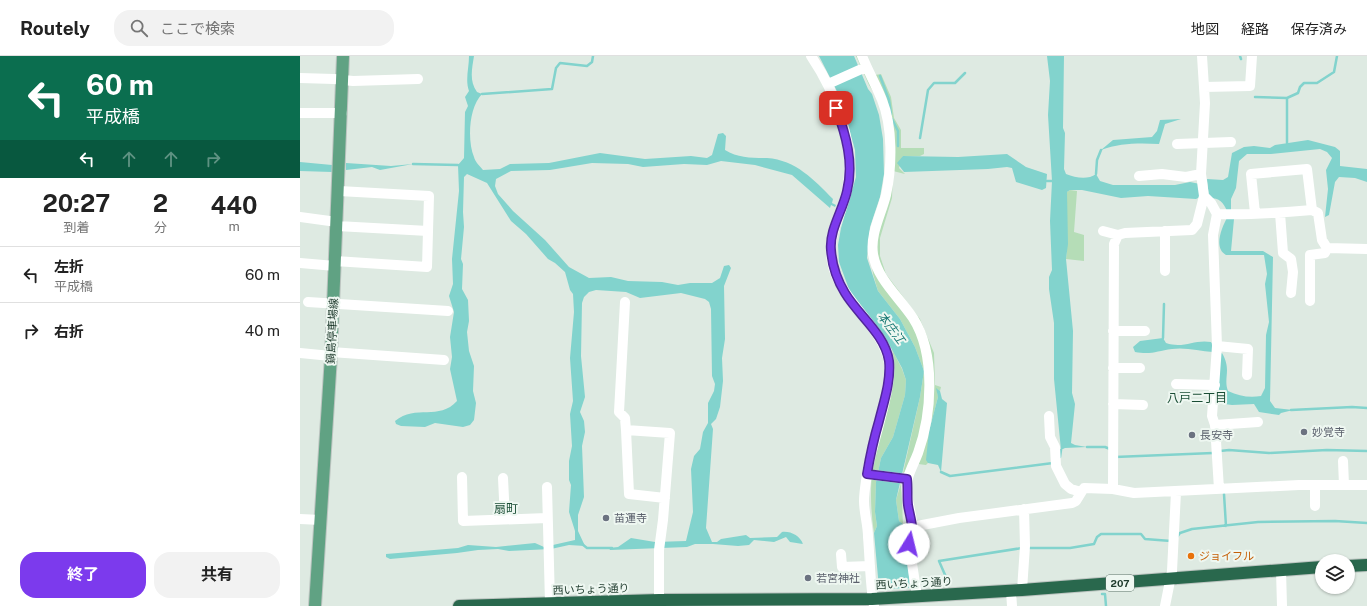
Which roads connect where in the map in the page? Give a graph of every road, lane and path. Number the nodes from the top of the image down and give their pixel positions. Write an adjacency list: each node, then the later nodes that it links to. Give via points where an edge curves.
1 (343, 56): 9 (main road, 鍋島停車場線)
2 (811, 56): 10 (street)
3 (862, 56): 6 (street)
4 (1202, 56): 11 (street)
5 (1252, 56): 11 (street, via 1250,86)
6 (866, 67): 10 (street); 63 (street, via 883,101 891,153 886,195 874,237 873,253 877,269 913,319 926,347 929,402 918,452)
7 (300, 78): 9 (street)
8 (418, 79): 9 (street)
9 (343, 80): 13 (main road, 鍋島停車場線)
10 (828, 84): 60 (street, via 849,151 847,191 834,228 831,248 834,269 844,292 883,343 889,360 886,397)
11 (1204, 88): 14 (street)
12 (300, 113): 13 (street)
13 (342, 113): 20 (main road, 鍋島停車場線)
14 (1202, 142): 15 (street); 16 (street); 17 (street)
15 (1231, 142)
16 (1177, 144)
17 (1201, 174): 18 (street, via 1186,177 1162,174); 19 (street)
18 (1139, 176)
19 (1203, 190): 24 (street); 29 (street, via 1198,224 1192,230)
20 (339, 191): 26 (main road, 鍋島停車場線); 27 (street, via 429,196)
21 (1312, 210): 22 (street); 23 (street, via 1307,169 1252,174); 31 (street, via 1318,213 1322,240)
22 (1280, 212): 23 (street, via 1265,215); 36 (street, via 1283,253 1291,259 1293,272)
23 (1255, 213): 24 (street)
24 (1217, 214): 44 (street, via 1213,235)
25 (300, 217): 26 (street)
26 (337, 224): 27 (street); 34 (main road, 鍋島停車場線)
27 (428, 231): 34 (street, via 427,267)
28 (1103, 231): 30 (street)
29 (1164, 231): 30 (street); 35 (street)
30 (1118, 235): 42 (street, via 1114,244)
31 (1327, 248): 32 (street); 37 (street, via 1325,253 1310,254)
32 (1367, 249)
33 (300, 263): 34 (street)
34 (335, 264): 40 (main road, 鍋島停車場線)
35 (1165, 271)
36 (1291, 293)
37 (1310, 301)
38 (308, 302): 40 (street, via 329,302)
39 (625, 302): 58 (street, via 619,412 625,418)
40 (333, 305): 41 (street); 46 (main road, 鍋島停車場線)
41 (448, 311)
42 (1113, 331): 43 (street); 48 (street)
43 (1145, 331)
44 (1217, 346): 50 (street, via 1248,349); 52 (street)
45 (300, 353): 46 (street)
46 (331, 354): 47 (street); 77 (main road, 鍋島停車場線)
47 (444, 360)
48 (1112, 368): 49 (street); 53 (street)
49 (1140, 368)
50 (1247, 375)
51 (1176, 384): 52 (street)
52 (1215, 385): 57 (street, via 1212,416)
53 (1113, 404): 54 (street); 68 (street)
54 (1142, 405)
55 (1049, 416): 70 (street, via 1050,437 1055,447 1056,464 1065,484)
56 (1258, 422): 57 (street)
57 (1215, 425): 69 (street)
58 (626, 430): 72 (street, via 629,494); 72 (street, via 670,433)
59 (1343, 461): 65 (street)
60 (867, 474): 63 (street); 82 (street, via 864,501)
61 (462, 477): 78 (street, via 463,521)
62 (504, 478): 78 (street)
63 (907, 479): 79 (street)
64 (1315, 485): 65 (street); 69 (street); 73 (street)
65 (1344, 485): 66 (street)
66 (1367, 485)
67 (547, 487): 75 (street)
68 (1113, 489): 70 (street, via 1084,488); 71 (street, via 1134,493)
69 (1219, 489): 71 (street)
70 (1081, 492): 74 (street, via 1072,503)
71 (1176, 492): 86 (street)
72 (665, 498): 89 (street, via 659,550)
73 (1315, 506)
74 (1024, 509): 79 (street); 87 (street, via 1025,548)
75 (547, 518): 78 (street); 91 (street)
76 (300, 519): 77 (street)
77 (321, 520): 93 (main road, 鍋島停車場線)
78 (505, 520)
79 (912, 527): 88 (street, via 909,544)
80 (841, 554): 82 (street, via 842,567)
81 (1367, 565): 83 (highway)
82 (870, 566): 90 (street)
83 (1355, 566)
84 (1315, 568): 85 (highway, 西いちょう通り / 207)
85 (1281, 570): 86 (highway, 西いちょう通り / 207); 97 (street)
86 (1170, 580): 87 (highway, 西いちょう通り / 207); 96 (street)
87 (1017, 590): 88 (highway, 西いちょう通り / 207); 95 (street)
88 (917, 596): 90 (highway, 西いちょう通り / 207)
89 (659, 600): 91 (highway, 西いちょう通り / 207); 92 (highway, 西いちょう通り / 207)
90 (873, 602): 92 (highway, 西いちょう通り / 207)
91 (550, 603): 94 (highway, 西いちょう通り / 207)
92 (720, 603)
93 (315, 606)
94 (459, 606)
95 (1012, 606)
96 (1166, 606)
97 (1282, 606)

